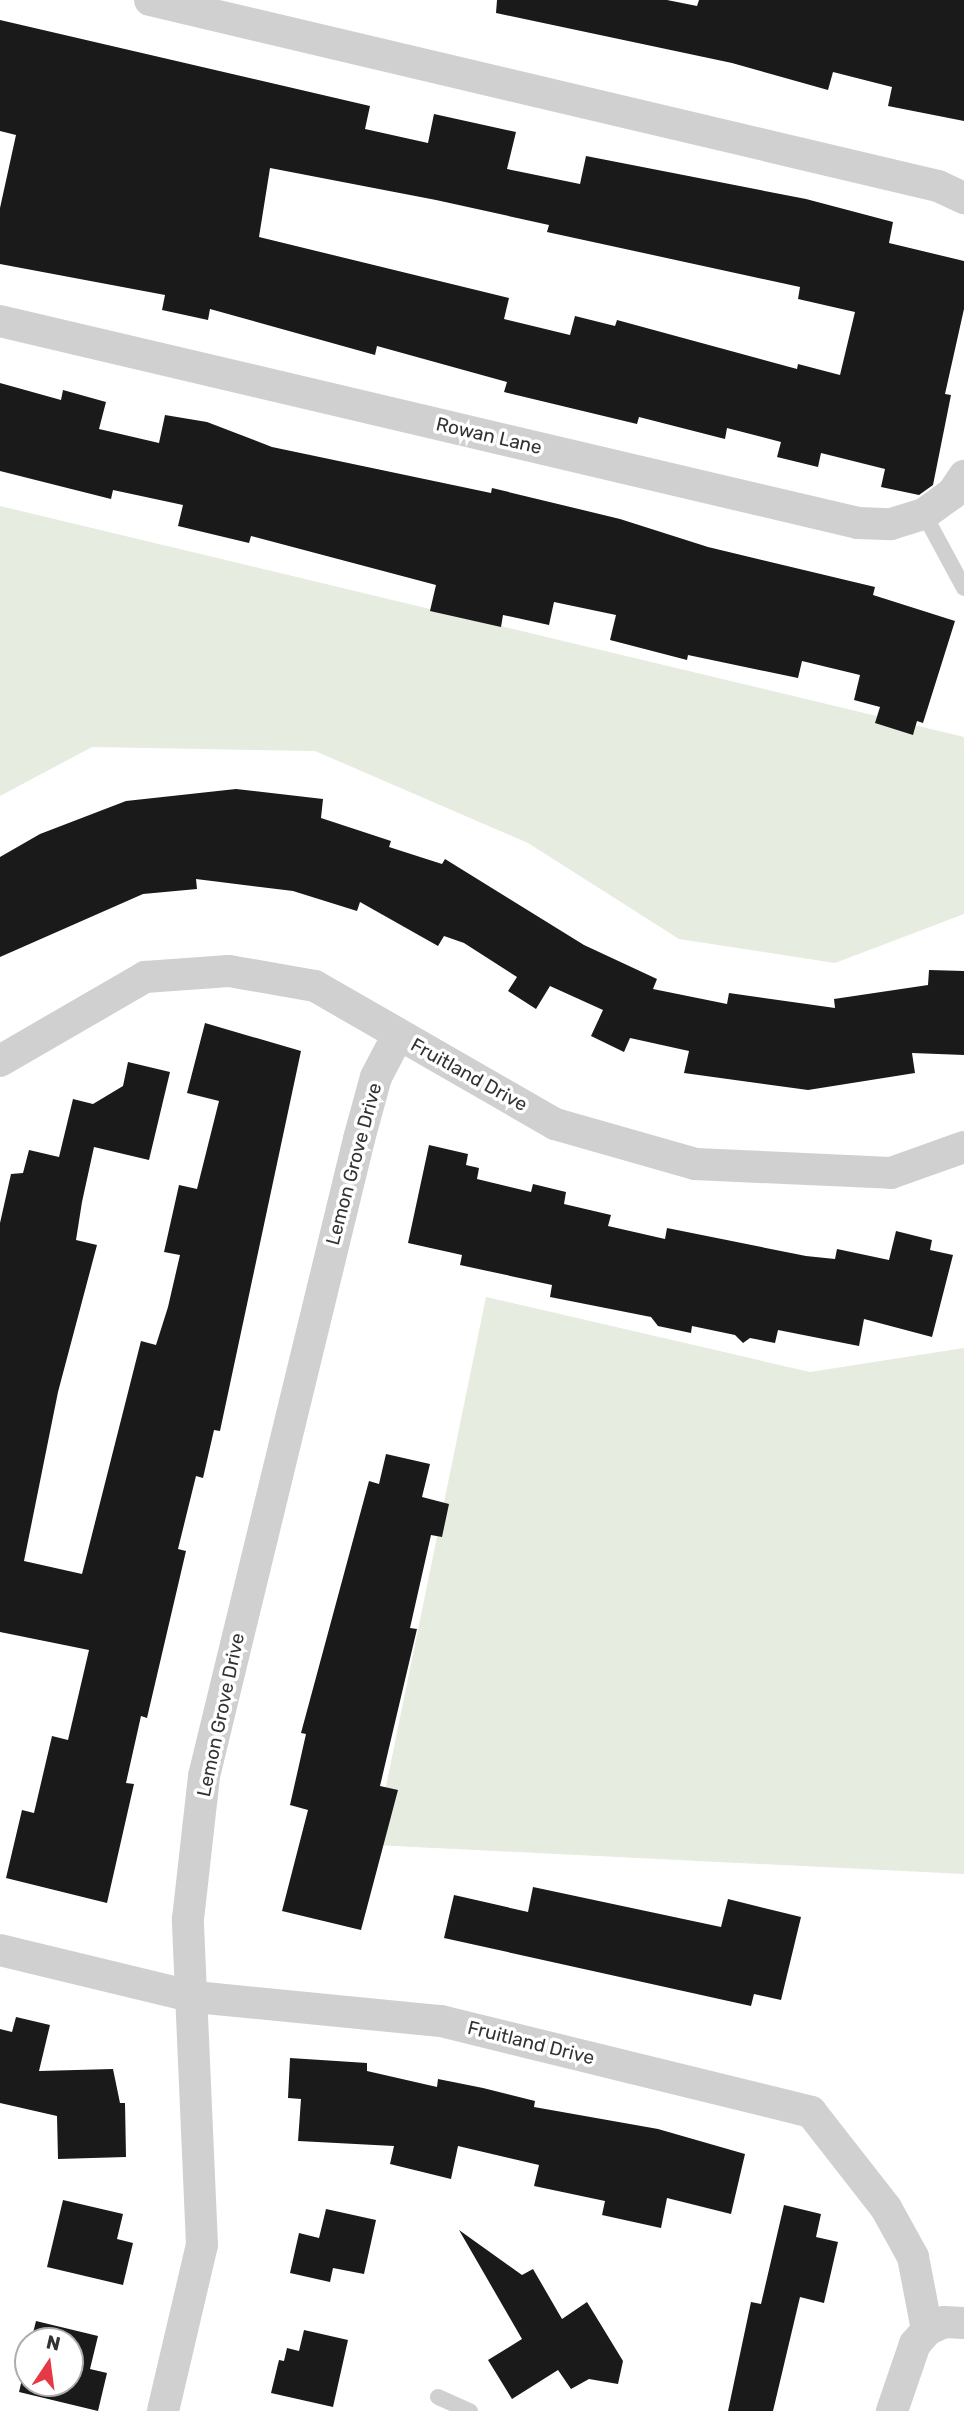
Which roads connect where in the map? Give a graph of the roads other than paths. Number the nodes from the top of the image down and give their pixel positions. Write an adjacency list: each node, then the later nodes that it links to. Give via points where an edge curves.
1 (150, 0): 2 (street, via 925,183)
2 (964, 198)
3 (0, 321): 5 (street, Rowan Lane, via 858,523 891,524)
4 (964, 476): 5 (street, Rowan Lane, via 952,494)
5 (924, 514): 6 (lane)
6 (964, 588)
7 (398, 1035): 8 (street, Fruitland Drive, via 315,986 229,971 145,977); 9 (street, Fruitland Drive, via 555,1124 695,1164 891,1172); 11 (street, Lemon Grove Drive, via 376,1077 359,1139 204,1776 188,1919)
8 (0, 1061)
9 (964, 1147)
10 (0, 1950): 11 (street, Fruitland Drive)
11 (195, 1997): 13 (street, Fruitland Drive, via 441,2021 811,2112 886,2208 913,2257); 15 (street, Lemon Grove Drive, via 202,2245)
12 (964, 2323): 13 (street, via 944,2322)
13 (927, 2329): 17 (street, via 915,2344)
14 (438, 2397): 16 (lane)
15 (163, 2411)
16 (470, 2411)
17 (892, 2411)

